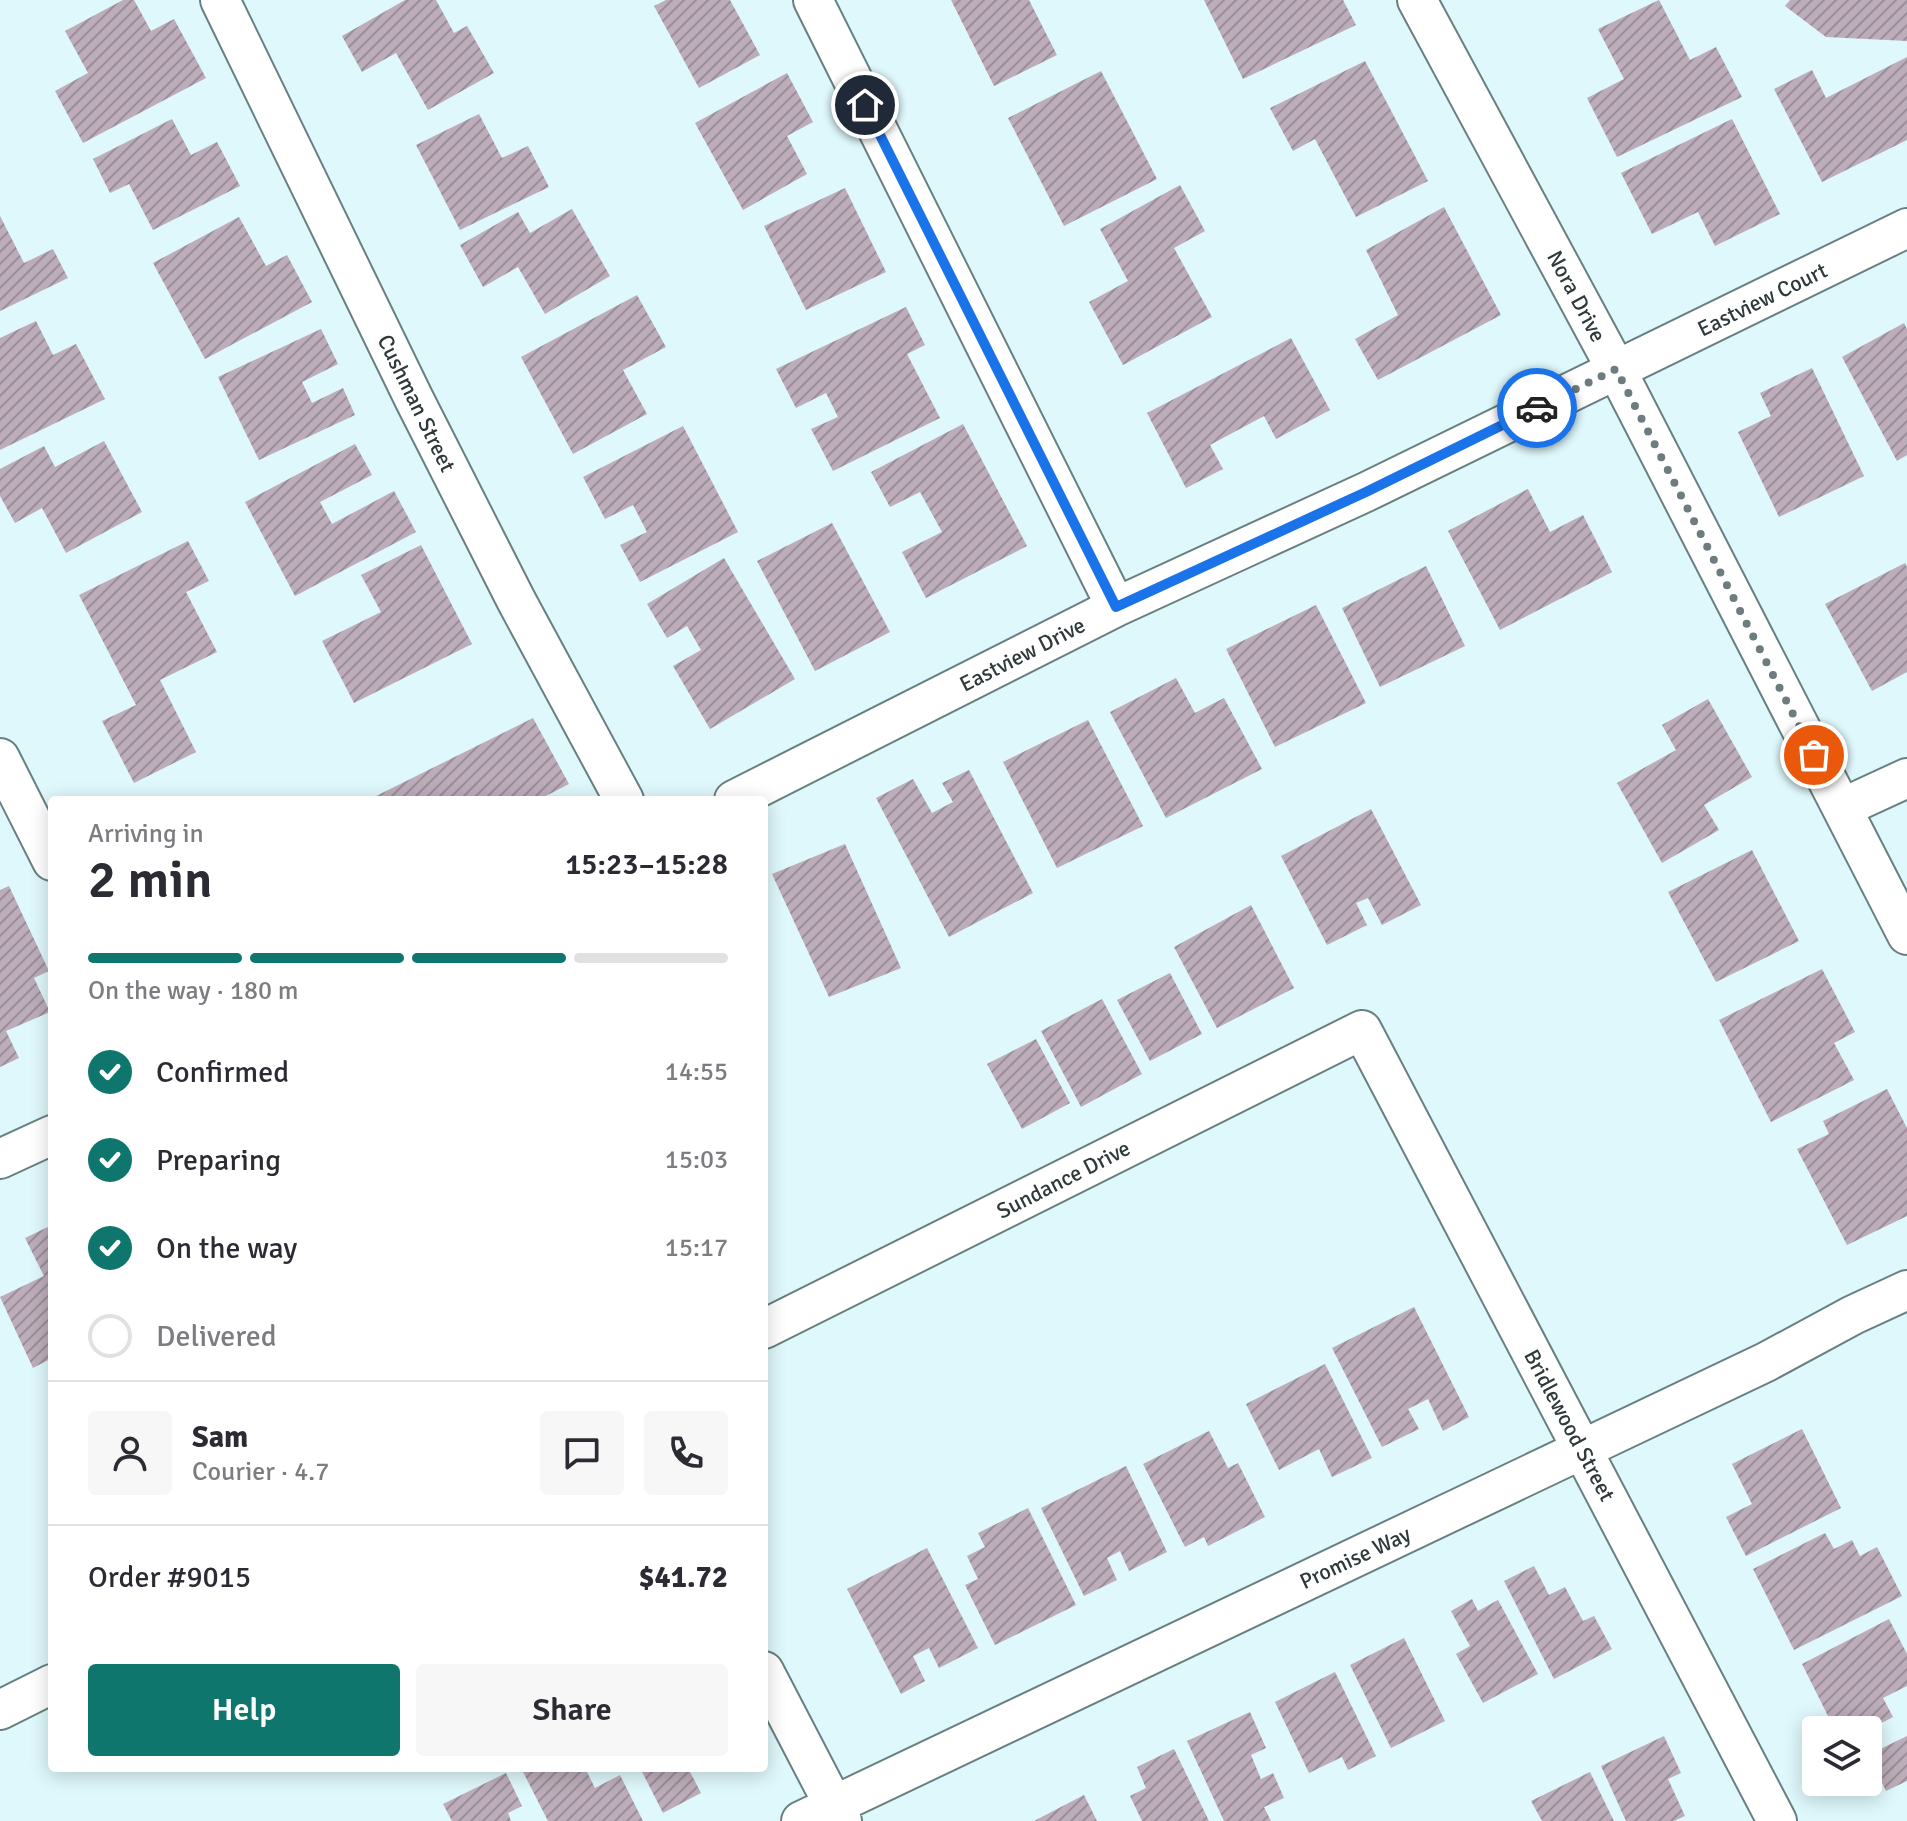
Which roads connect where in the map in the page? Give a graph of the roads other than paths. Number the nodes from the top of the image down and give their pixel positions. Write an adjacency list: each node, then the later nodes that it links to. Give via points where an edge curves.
1 (220, 0): 9 (street, Cushman Street, via 414,399)
2 (813, 0): 6 (street)
3 (1417, 0): 5 (street, Nora Drive)
4 (1907, 228): 5 (street, Eastview Court)
5 (1616, 369): 6 (street, Eastview Drive); 11 (street, Nora Drive)
6 (1116, 607): 10 (street, Eastview Drive)
7 (0, 758): 12 (street)
8 (1907, 778): 11 (street)
9 (622, 796)
10 (742, 796)
11 (1842, 808): 13 (street, Nora Drive)
12 (48, 853)
13 (1907, 935)
14 (1362, 1030): 18 (street, Sundance Drive); 19 (street, Bridlewood Street)
15 (48, 1137): 16 (street)
16 (0, 1159)
17 (1907, 1290): 19 (street, Promise Way)
18 (768, 1327)
19 (1582, 1449): 23 (street, Promise Way); 24 (street, Bridlewood Street)
20 (768, 1681): 23 (street)
21 (48, 1686): 22 (street)
22 (0, 1710)
23 (825, 1816)
24 (1777, 1821)

